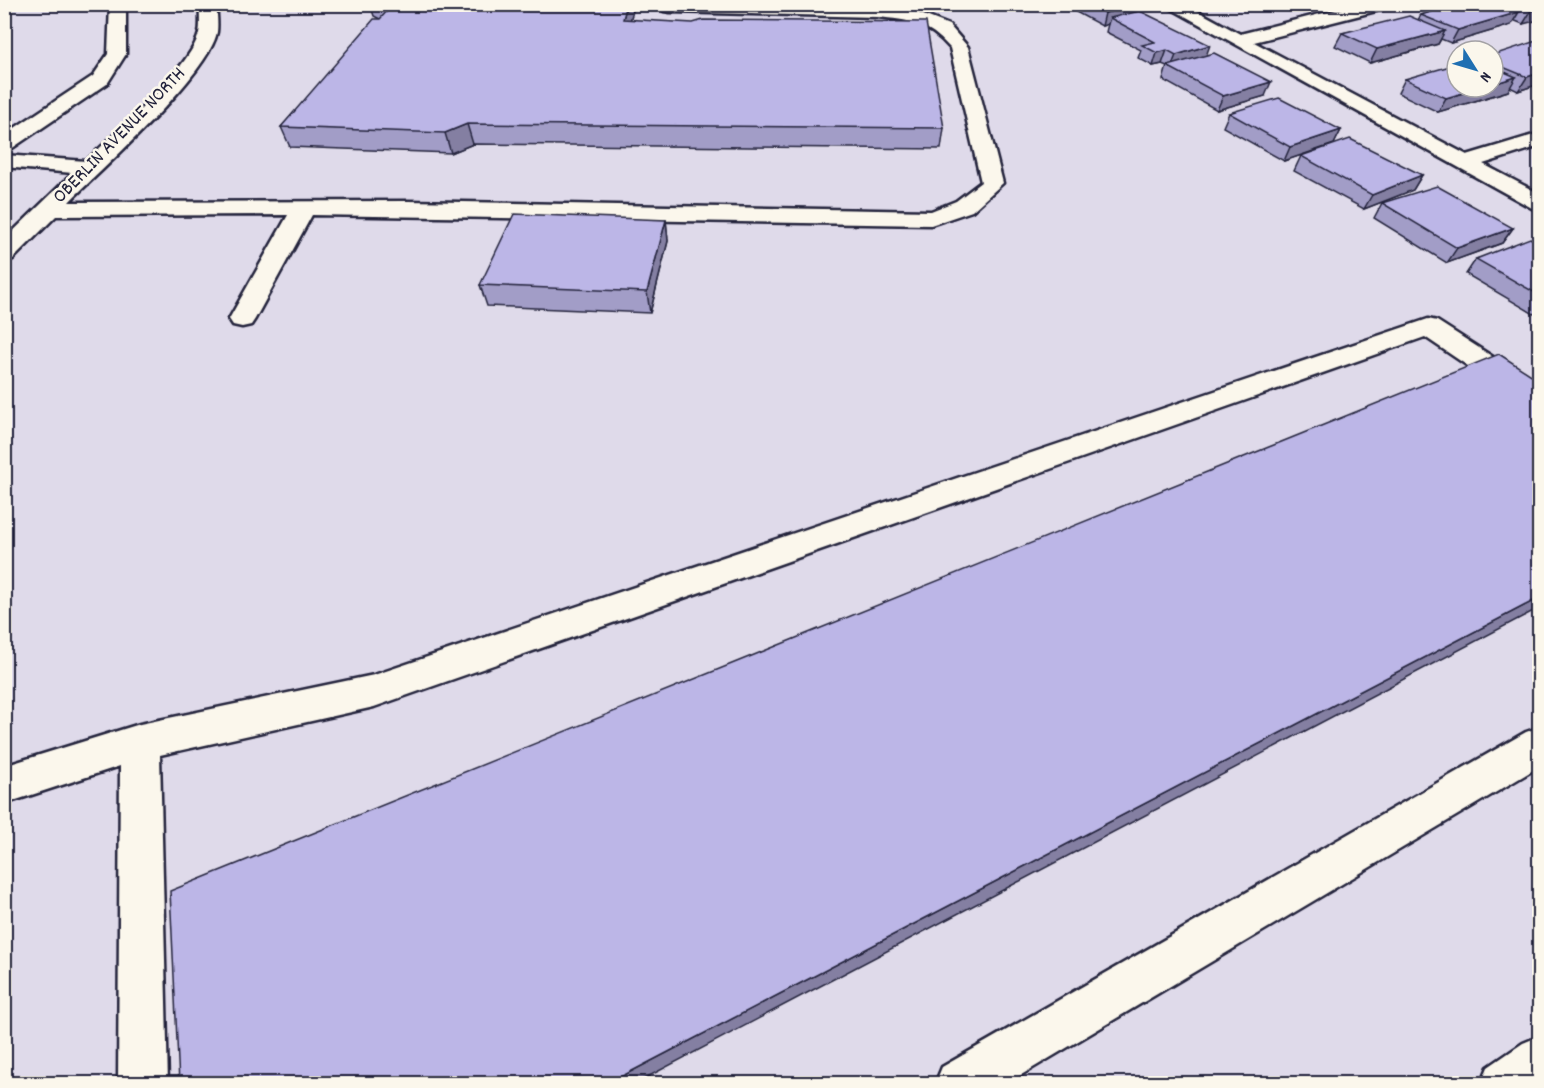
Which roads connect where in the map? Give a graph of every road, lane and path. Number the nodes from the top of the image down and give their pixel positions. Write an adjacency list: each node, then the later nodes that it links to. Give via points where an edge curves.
1 (118, 4): 8 (street, via 117,54 100,80)
2 (208, 4): 11 (street, OBERLIN AVENUE NORTH, via 208,33 197,55 175,85)
3 (671, 4): 13 (street, via 670,7 897,14 943,29 959,47 992,183 957,212 931,218)
4 (1171, 4): 6 (street)
5 (1382, 4): 6 (street)
6 (1239, 40): 10 (street)
7 (1539, 139): 10 (street)
8 (4, 145)
9 (4, 161): 11 (street)
10 (1466, 162): 12 (street)
11 (91, 168): 14 (street, OBERLIN AVENUE NORTH)
12 (1539, 203)
13 (304, 208): 14 (street); 16 (street)
14 (49, 209): 15 (street, OBERLIN AVENUE NORTH)
15 (5, 252)
16 (242, 319)
17 (1539, 401): 18 (street, via 1428,327 374,691)
18 (140, 742): 20 (street); 22 (street)
19 (1539, 745): 23 (street)
20 (4, 785)
21 (1539, 1060): 24 (street)
22 (143, 1083)
23 (959, 1083)
24 (1505, 1083)

